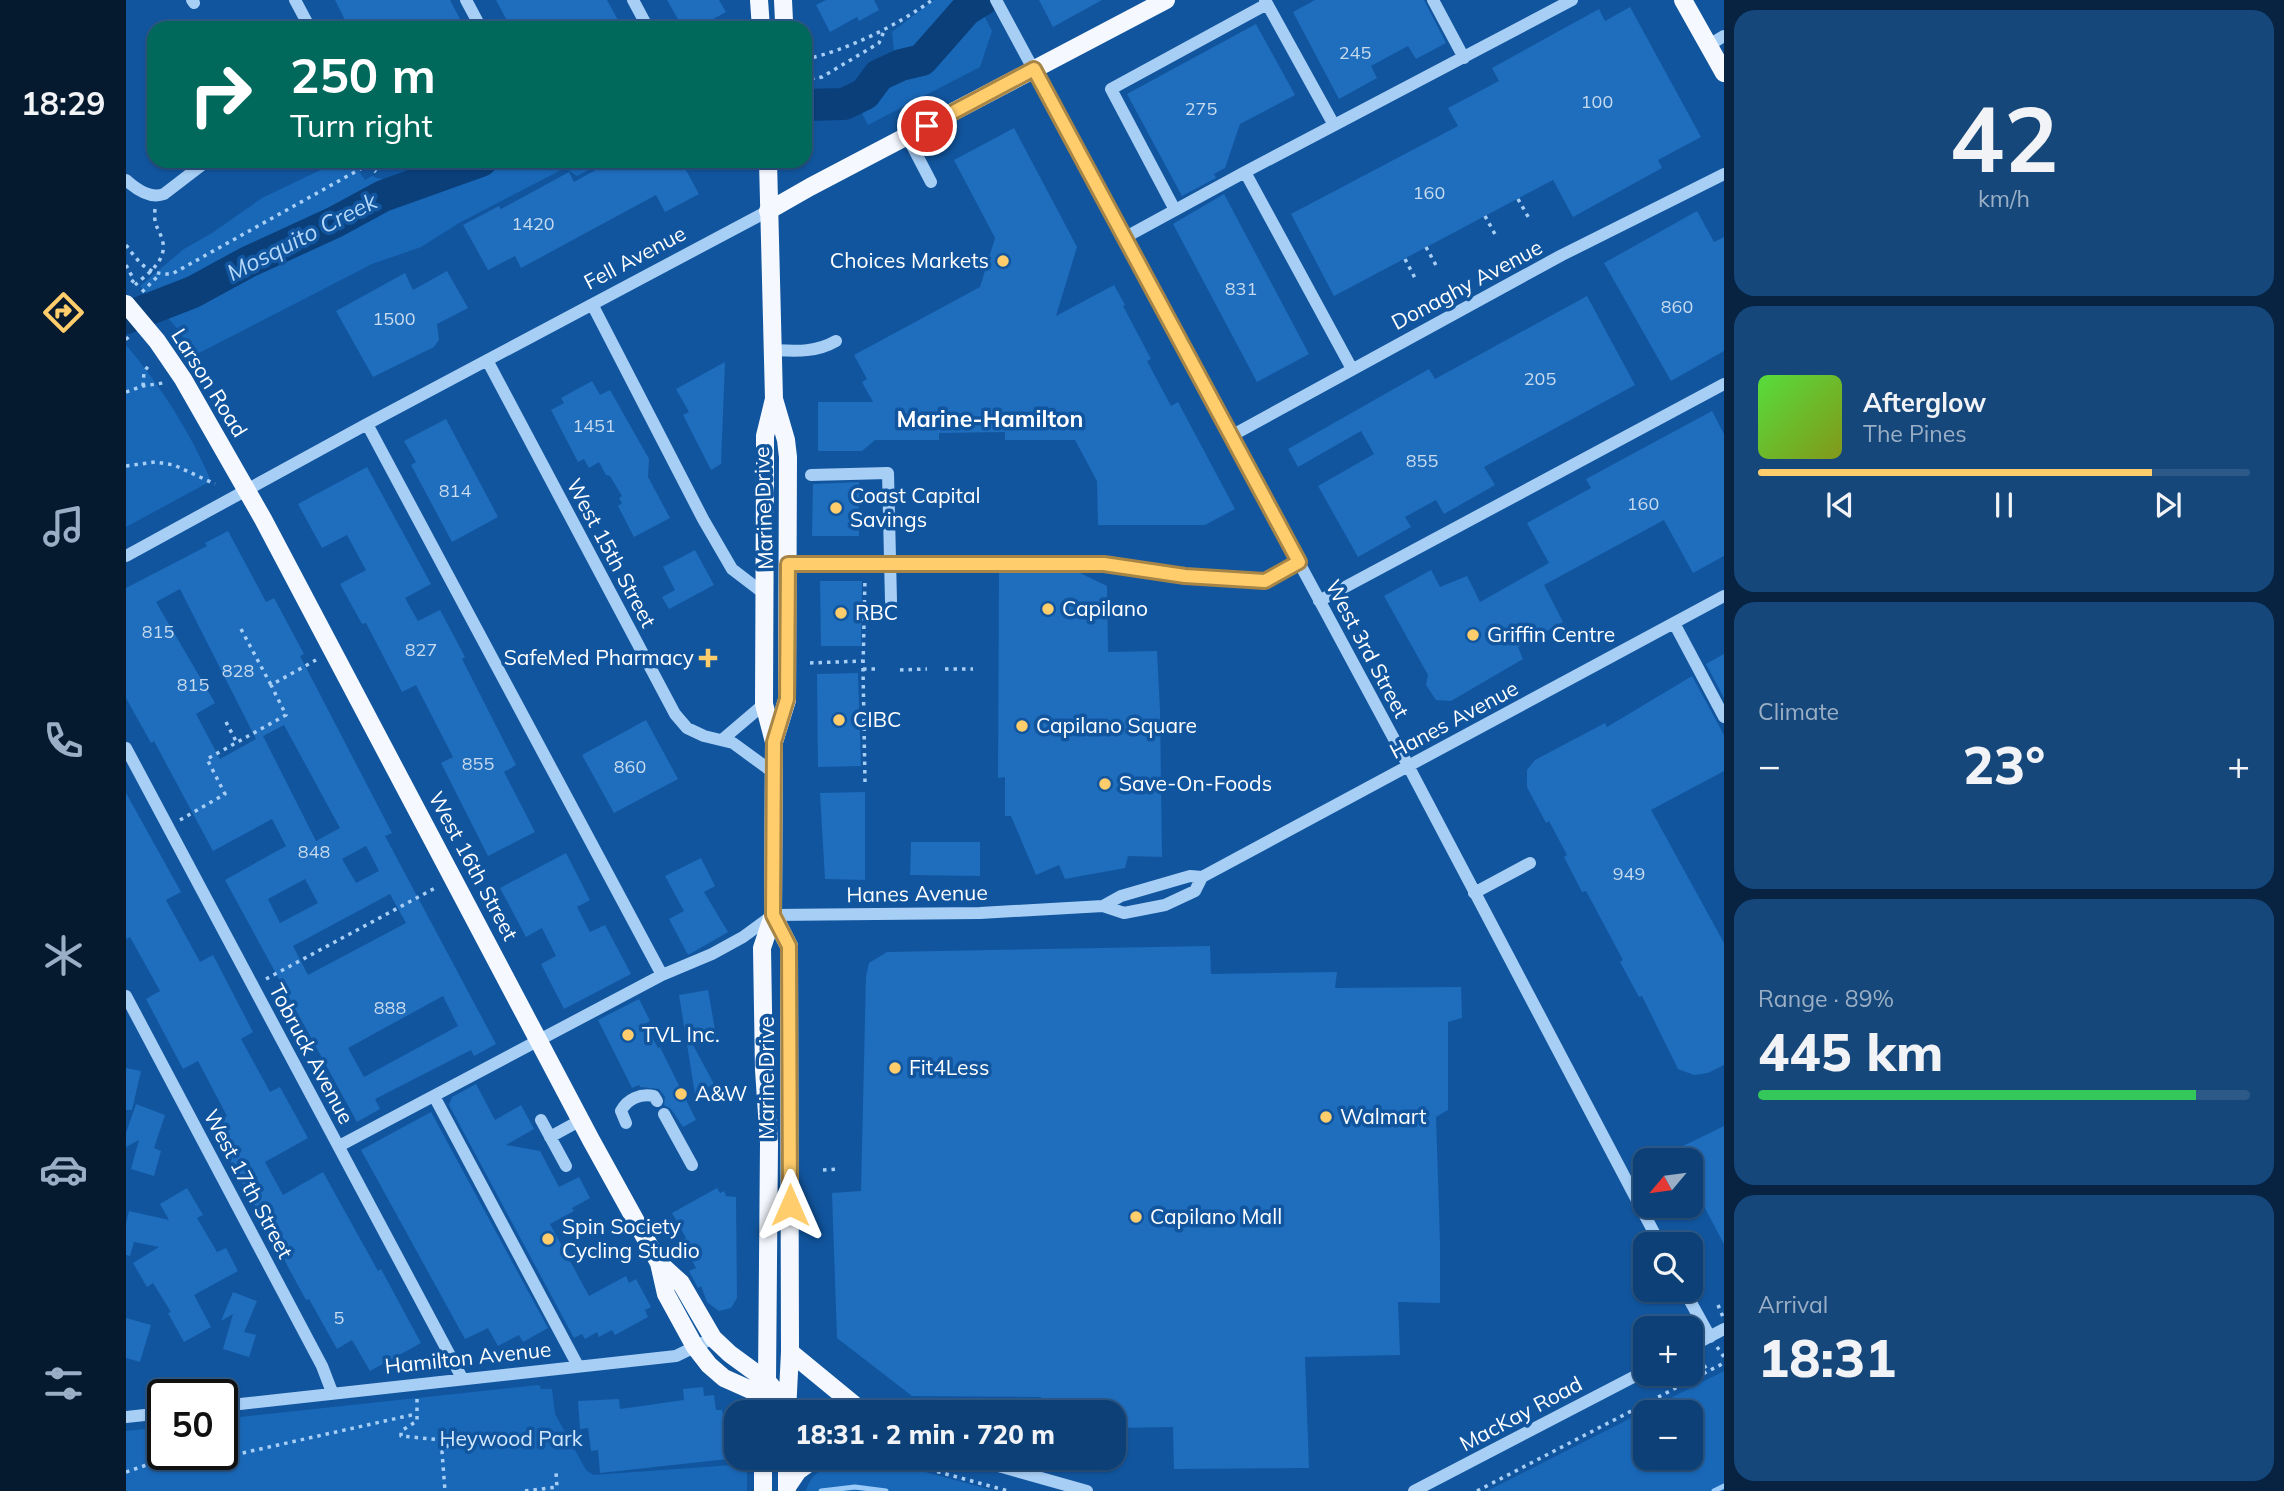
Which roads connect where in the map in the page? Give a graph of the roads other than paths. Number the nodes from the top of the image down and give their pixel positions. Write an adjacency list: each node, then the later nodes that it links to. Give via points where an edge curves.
1 (295, 0): 12 (street)
2 (466, 0): 13 (street)
3 (633, 0): 14 (street)
4 (759, 0): 15 (main road)
5 (783, 0): 16 (main road)
6 (996, 0): 19 (street, West 3rd Street)
7 (1166, 0): 19 (main road, Fell Avenue)
8 (1433, 0): 18 (street)
9 (1572, 0): 18 (street)
10 (1683, 0): 17 (main road)
11 (1266, 2): 21 (street); 29 (street, via 1111,89)
12 (306, 21)
13 (477, 21)
14 (642, 21)
15 (757, 21)
16 (784, 21)
17 (1716, 41): 20 (main road)
18 (1464, 58): 21 (street)
19 (1034, 69): 22 (main road, Fell Avenue); 31 (street, West 3rd Street)
20 (1724, 73)
21 (1334, 125): 25 (street)
22 (907, 136): 28 (street); 30 (main road, Fell Avenue)
23 (198, 168): 27 (street, via 157,197)
24 (768, 168): 30 (main road, Marine Drive)
25 (1245, 172): 29 (street); 37 (street)
26 (1724, 174): 37 (street, Donaghy Avenue)
27 (126, 180)
28 (931, 182)
29 (1175, 210): 31 (street)
30 (768, 211): 33 (street, Fell Avenue); 35 (main road, Marine Drive)
31 (1125, 238): 41 (street, West 3rd Street)
32 (126, 304): 43 (main road, Larson Road, via 195,399)
33 (593, 306): 36 (street, Fell Avenue); 48 (street, via 732,569)
34 (836, 341): 35 (street, via 824,348)
35 (772, 350): 39 (main road, Marine Drive)
36 (486, 360): 40 (street, Fell Avenue); 55 (street, West 15th Street, via 675,713 688,728)
37 (1352, 369): 41 (street, Donaghy Avenue)
38 (1724, 384): 51 (street)
39 (774, 398): 46 (main road, Marine Drive, via 788,457); 48 (main road, Marine Drive, via 765,436)
40 (367, 424): 43 (street, Fell Avenue); 65 (street)
41 (1231, 436): 45 (street, West 3rd Street)
42 (811, 475): 47 (street, via 888,473)
43 (247, 491): 44 (street, Fell Avenue); 67 (main road, West 16th Street)
44 (126, 556)
45 (1299, 562): 47 (street, via 1265,581 1104,564); 51 (street, West 3rd Street)
46 (788, 564): 47 (street); 56 (main road, Marine Drive, via 787,699)
47 (890, 565): 50 (street)
48 (766, 595): 53 (main road, Marine Drive)
49 (1724, 596): 52 (street, Hanes Avenue)
50 (891, 601)
51 (1319, 601): 58 (street, West 3rd Street)
52 (1674, 623): 54 (street); 58 (street, Hanes Avenue)
53 (764, 704): 55 (street); 56 (main road, Marine Drive)
54 (1724, 717)
55 (723, 739): 59 (street, West 15th Street)
56 (774, 742): 59 (main road, Marine Drive)
57 (126, 748): 75 (street, Tobruck Avenue)
58 (1408, 767): 61 (street, Hanes Avenue); 62 (street, West 3rd Street)
59 (774, 773): 64 (main road, Marine Drive)
60 (1530, 863): 62 (street)
61 (1202, 877): 63 (street, Hanes Avenue, via 1190,876); 63 (street, Hanes Avenue, via 1195,891 1165,905 1124,914)
62 (1474, 893): 78 (street, West 3rd Street)
63 (1103, 906): 64 (street, Hanes Avenue, via 980,913)
64 (773, 915): 65 (street, via 712,954); 86 (main road, Marine Drive, via 789,946); 91 (main road, Marine Drive, via 762,948 769,1143)
65 (662, 975): 67 (street)
66 (126, 996): 90 (street, West 17th Street)
67 (539, 1041): 68 (street); 72 (main road, West 16th Street)
68 (434, 1096): 75 (street); 87 (street)
69 (657, 1101): 73 (street, via 645,1094 629,1101 621,1111)
70 (664, 1114): 76 (street)
71 (541, 1120): 74 (street)
72 (581, 1120): 74 (street); 79 (main road, West 16th Street)
73 (626, 1123)
74 (550, 1136): 77 (street)
75 (339, 1146): 89 (street, Tobruck Avenue)
76 (692, 1165)
77 (566, 1166)
78 (1654, 1232)
79 (659, 1263): 83 (main road, West 16th Street, via 681,1283); 85 (main road, West 16th Street, via 666,1294)
80 (1691, 1302): 82 (street)
81 (1724, 1329): 82 (street)
82 (1710, 1337): 84 (street)
83 (713, 1338): 85 (street, Hamilton Avenue); 91 (main road, West 16th Street)
84 (1703, 1340)
85 (695, 1347): 87 (street, Hamilton Avenue, via 676,1356); 91 (main road, West 16th Street, via 724,1378)
86 (790, 1352): 92 (main road, Marine Drive); 93 (main road)
87 (578, 1366): 89 (street, Hamilton Avenue)
88 (1633, 1377): 104 (street, MacKay Road)
89 (462, 1378): 90 (street, Hamilton Avenue)
90 (332, 1392): 94 (street, Hamilton Avenue)
91 (764, 1397)
92 (787, 1400)
93 (848, 1400)
94 (238, 1404)
95 (147, 1415): 96 (street)
96 (126, 1417)
97 (763, 1470): 101 (main road)
98 (787, 1470): 102 (main road)
99 (800, 1470): 102 (main road)
100 (1013, 1470): 103 (street)
101 (763, 1488)
102 (786, 1489)
103 (1087, 1491)
104 (1414, 1491)

